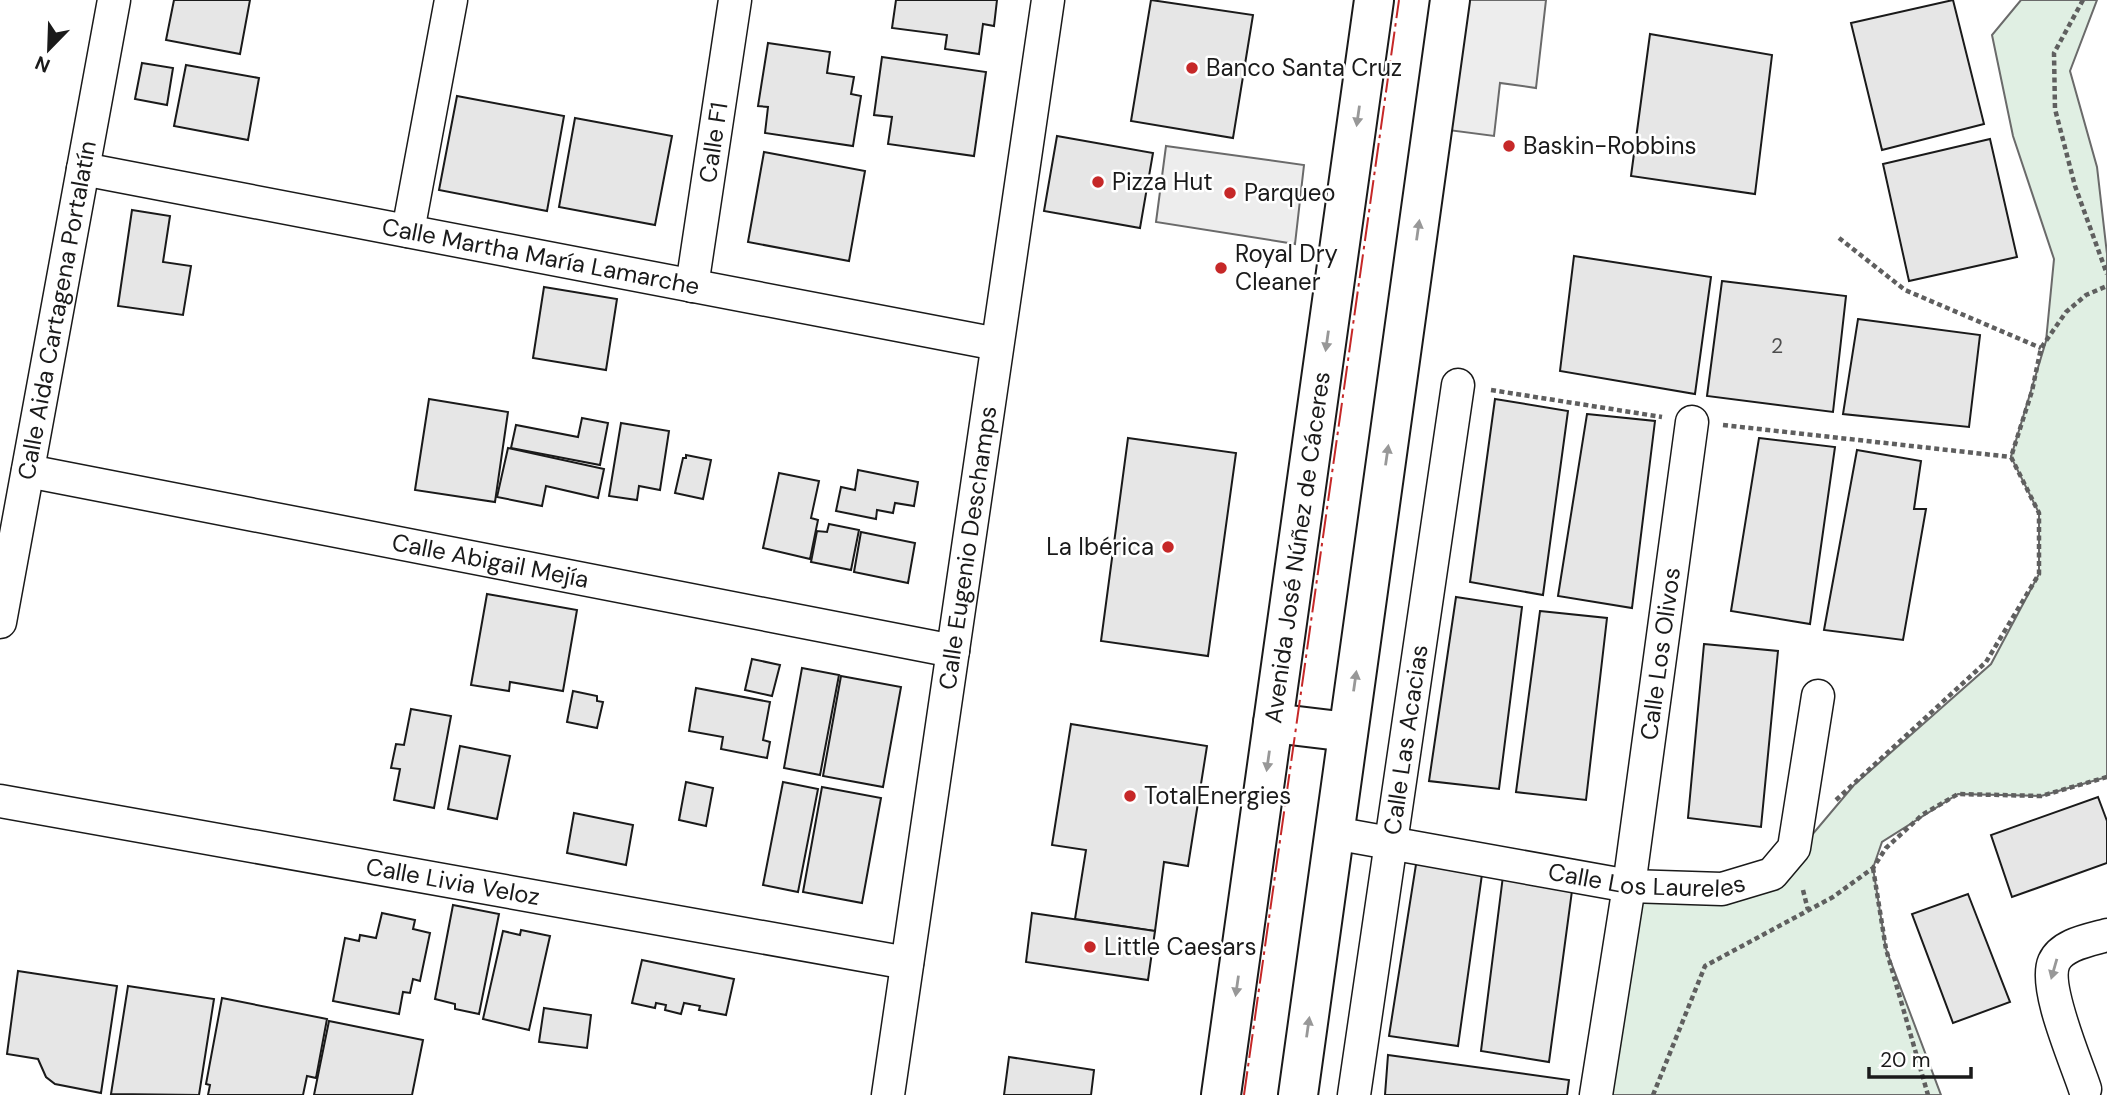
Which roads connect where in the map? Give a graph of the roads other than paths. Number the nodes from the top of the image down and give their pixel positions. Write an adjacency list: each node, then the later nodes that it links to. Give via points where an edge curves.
1 (114, 0): 7 (street, Calle Aida Cartagena Portalatín)
2 (451, 0): 8 (street)
3 (736, 0): 9 (street, Calle F1)
4 (1048, 0): 10 (street, Calle Eugenio Deschamps)
5 (1374, 0): 17 (main road, Avenida José Núñez de Cáceres, one-way to 17)
6 (1450, 0): 18 (main road, one-way to 6)
7 (83, 169): 8 (street, Calle Martha María Lamarche); 13 (street, Calle Aida Cartagena Portalatín)
8 (408, 231): 9 (street, Calle Martha María Lamarche)
9 (692, 286): 10 (street, Calle Martha María Lamarche)
10 (997, 344): 15 (street, Calle Eugenio Deschamps)
11 (1458, 385): 21 (street, Calle Las Acacias)
12 (1692, 422): 22 (street, Calle Los Olivos)
13 (28, 471): 14 (street, Calle Aida Cartagena Portalatín); 15 (street, Calle Abigail Mejía)
14 (0, 622)
15 (953, 651): 24 (street, Calle Eugenio Deschamps)
16 (1818, 696): 22 (street, Calle Los Laureles, via 1794,848 1772,874 1722,889)
17 (1273, 723): 18 (main road); 27 (main road, Avenida José Núñez de Cáceres, one-way to 27)
18 (1348, 732): 20 (main road)
19 (0, 801): 24 (street, Calle Livia Veloz)
20 (1334, 833): 21 (street, Calle Los Laureles); 28 (main road, one-way to 20)
21 (1392, 841): 22 (street, Calle Los Laureles); 29 (street, Calle Las Acacias)
22 (1629, 886): 30 (street, Calle Los Olivos)
23 (2107, 935): 25 (street, one-way to 25, via 2069,947 2054,960 2050,982)
24 (907, 963): 26 (street, Calle Eugenio Deschamps)
25 (2087, 1088)
26 (888, 1095)
27 (1221, 1095)
28 (1298, 1095)
29 (1354, 1095)
30 (1597, 1095)

